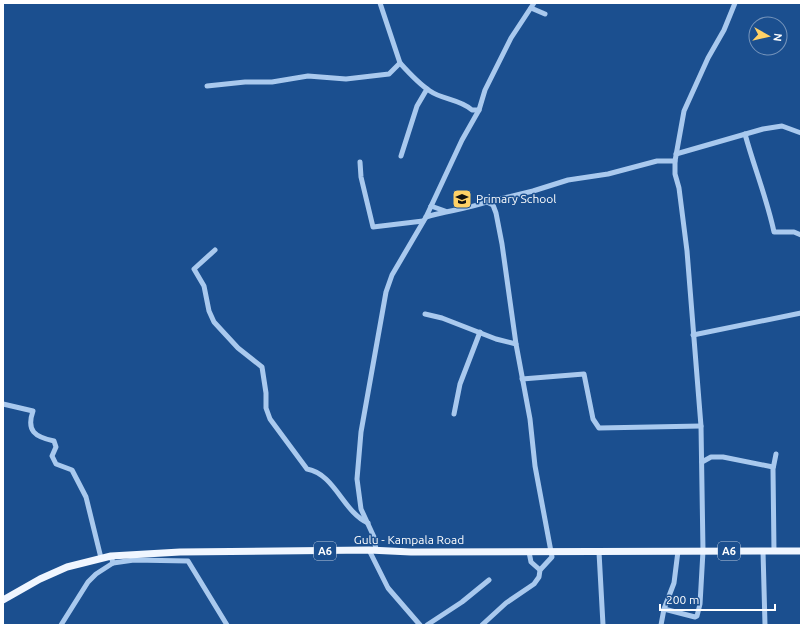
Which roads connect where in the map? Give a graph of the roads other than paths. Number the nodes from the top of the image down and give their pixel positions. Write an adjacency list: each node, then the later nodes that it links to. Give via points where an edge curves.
1 (380, 3): 5 (street)
2 (735, 3): 13 (street, via 684,111)
3 (533, 6): 4 (street); 9 (street, via 510,38 485,90)
4 (545, 14)
5 (400, 63): 6 (street, via 389,74 375,76 346,79 308,76 272,82); 7 (street)
6 (207, 86)
7 (427, 89): 8 (street, via 466,104); 14 (street, via 417,106)
8 (472, 110): 9 (street); 10 (street)
9 (479, 110): 10 (street)
10 (472, 119): 18 (street)
11 (745, 134): 12 (street, via 782,126); 13 (street); 21 (street, via 756,175 768,204 774,232 794,232)
12 (801, 134)
13 (676, 154): 15 (street)
14 (401, 156)
15 (675, 161): 17 (street, via 657,161 608,174 568,180); 26 (street)
16 (360, 162): 20 (street, via 373,227)
17 (487, 202): 19 (street); 27 (street, via 493,205 496,212)
18 (431, 206): 19 (street); 20 (street)
19 (445, 212): 20 (street)
20 (425, 219): 35 (street, via 392,275 381,316 361,432 357,479 361,509)
21 (801, 235)
22 (215, 250): 35 (street, via 194,269 204,286 214,322 238,348 262,367 266,386 266,408 279,433 307,469 318,471 359,519)
23 (801, 313): 26 (street)
24 (424, 314): 25 (street)
25 (480, 332): 27 (street); 30 (street, via 460,384)
26 (693, 335): 31 (street)
27 (516, 344): 28 (street)
28 (522, 379): 31 (street, via 584,374 593,419 599,428); 41 (street)
29 (3, 404): 46 (street, via 33,411 29,421 33,433 54,441 56,447 52,456 56,464 72,470 86,497)
30 (454, 414)
31 (701, 426): 33 (street)
32 (776, 454): 34 (street)
33 (702, 462): 34 (street, via 711,457 723,457); 38 (street)
34 (774, 467): 44 (street)
35 (368, 523): 36 (street)
36 (372, 550): 40 (main road, Gulu - Kampala Road / A6); 45 (main road, Gulu - Kampala Road / A6, via 180,552); 54 (street, via 388,588)
37 (678, 551): 38 (main road, Gulu - Kampala Road / A6); 42 (main road, Gulu - Kampala Road / A6); 51 (street, via 674,583)
38 (703, 551): 43 (main road, Gulu - Kampala Road / A6); 51 (street, via 697,616)
39 (801, 551): 44 (main road, Gulu - Kampala Road / A6)
40 (528, 552): 41 (main road, Gulu - Kampala Road / A6); 48 (street, via 531,562)
41 (551, 552): 42 (main road, Gulu - Kampala Road / A6); 48 (street, via 552,557)
42 (599, 552): 57 (street)
43 (763, 552): 44 (main road, Gulu - Kampala Road / A6); 59 (street)
44 (774, 552)
45 (111, 556): 46 (main road, Gulu - Kampala Road / A6); 47 (street)
46 (101, 558): 50 (main road, Gulu - Kampala Road / A6, via 81,562 40,579)
47 (113, 563): 52 (street, via 88,582); 53 (street, via 148,560 188,561)
48 (540, 570): 56 (street, via 534,584 506,603)
49 (489, 580): 55 (street)
50 (3, 600)
51 (664, 609): 58 (street)
52 (61, 625)
53 (227, 625)
54 (420, 625)
55 (427, 625)
56 (482, 625)
57 (603, 625)
58 (661, 625)
59 (765, 625)

